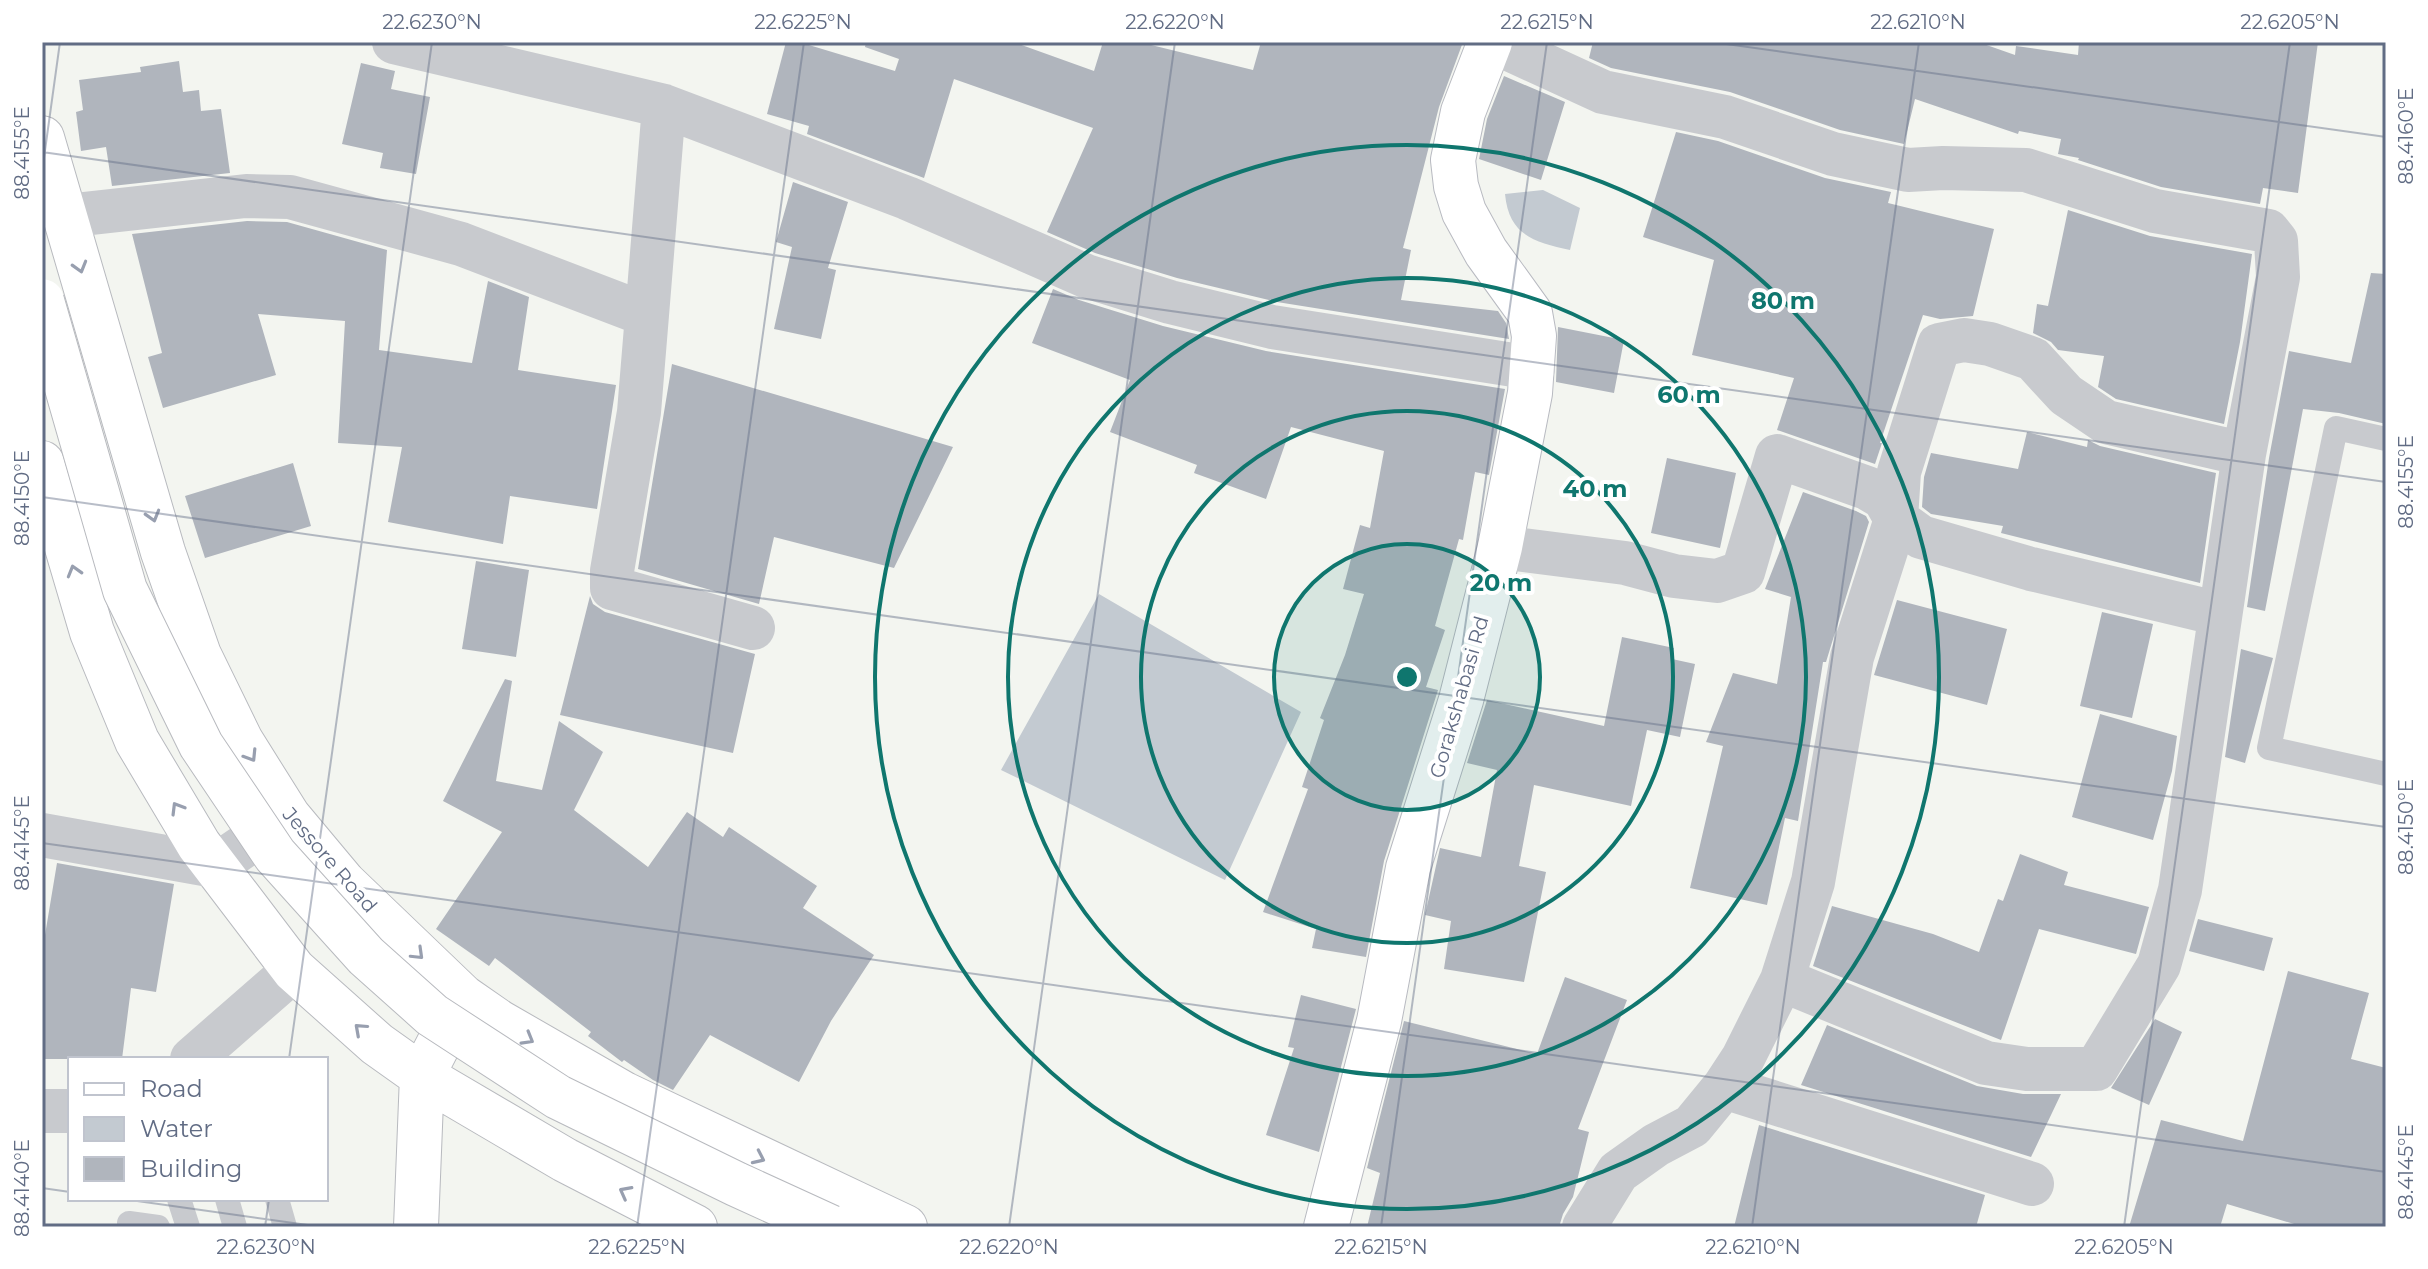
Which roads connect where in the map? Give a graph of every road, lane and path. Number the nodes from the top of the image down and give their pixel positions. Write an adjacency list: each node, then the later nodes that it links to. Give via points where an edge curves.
1 (394, 42): 3 (street)
2 (1492, 42): 8 (main road, Gorakshabasi Rd, via 1463,112 1453,160 1456,186 1486,252 1530,313); 10 (street, via 1603,92 1725,117 1833,154 1908,170 2026,170 2155,211 2268,231 2276,241 2278,277)
3 (664, 106): 7 (street); 8 (street, via 907,198 1086,276 1170,302 1272,327)
4 (42, 138): 5 (main road, Jessore Road)
5 (65, 216): 7 (street, via 246,196 290,197 461,244); 17 (main road, Jessore Road, one-way to 17, via 163,552 199,655 241,741)
6 (42, 301): 40 (main road, bridge, via 125,590 201,745 275,855 366,956 432,1015 558,1097)
7 (647, 315): 15 (street, via 639,412 612,588)
8 (1533, 368): 13 (main road, Gorakshabasi Rd)
9 (2386, 439): 16 (lane, via 2336,428 2269,748)
10 (2244, 454): 12 (street, via 2106,422 2066,395 2033,359 1964,340 1939,345 1899,472); 14 (street)
11 (42, 463): 19 (main road, one-way to 11, via 137,741 92,632)
12 (1896, 519): 13 (street, via 1884,498 1867,488 1777,456 1743,572 1717,581); 14 (street, via 1921,537); 21 (street, via 1852,657 1813,882)
13 (1500, 547): 42 (main road, Gorakshabasi Rd, via 1461,700 1408,868 1379,1021)
14 (2220, 614): 21 (street, via 2180,890 2159,965 2096,1069 1986,1063)
15 (753, 628)
16 (2386, 774)
17 (288, 816): 19 (street); 22 (main road, Jessore Road, one-way to 22, via 344,883)
18 (42, 835): 19 (street)
19 (215, 866): 20 (main road)
20 (294, 970): 23 (street); 25 (main road, one-way to 20, via 377,1044)
21 (1782, 980): 26 (street)
22 (463, 997): 25 (main road); 41 (main road, Jessore Road, one-way to 41, via 624,1094)
23 (228, 1045): 24 (street)
24 (197, 1057)
25 (422, 1076): 38 (main road); 39 (main road, one-way to 25, via 565,1160)
26 (1724, 1087): 29 (street); 43 (street, via 1692,1126 1618,1172)
27 (42, 1111): 28 (street)
28 (68, 1111)
29 (2032, 1184)
30 (180, 1201): 35 (lane)
31 (228, 1201): 36 (lane)
32 (278, 1201): 37 (lane)
33 (129, 1223): 34 (lane)
34 (158, 1227)
35 (188, 1227)
36 (235, 1227)
37 (285, 1227)
38 (416, 1227)
39 (695, 1227)
40 (830, 1227)
41 (905, 1227)
42 (1326, 1227)
43 (1584, 1227)

